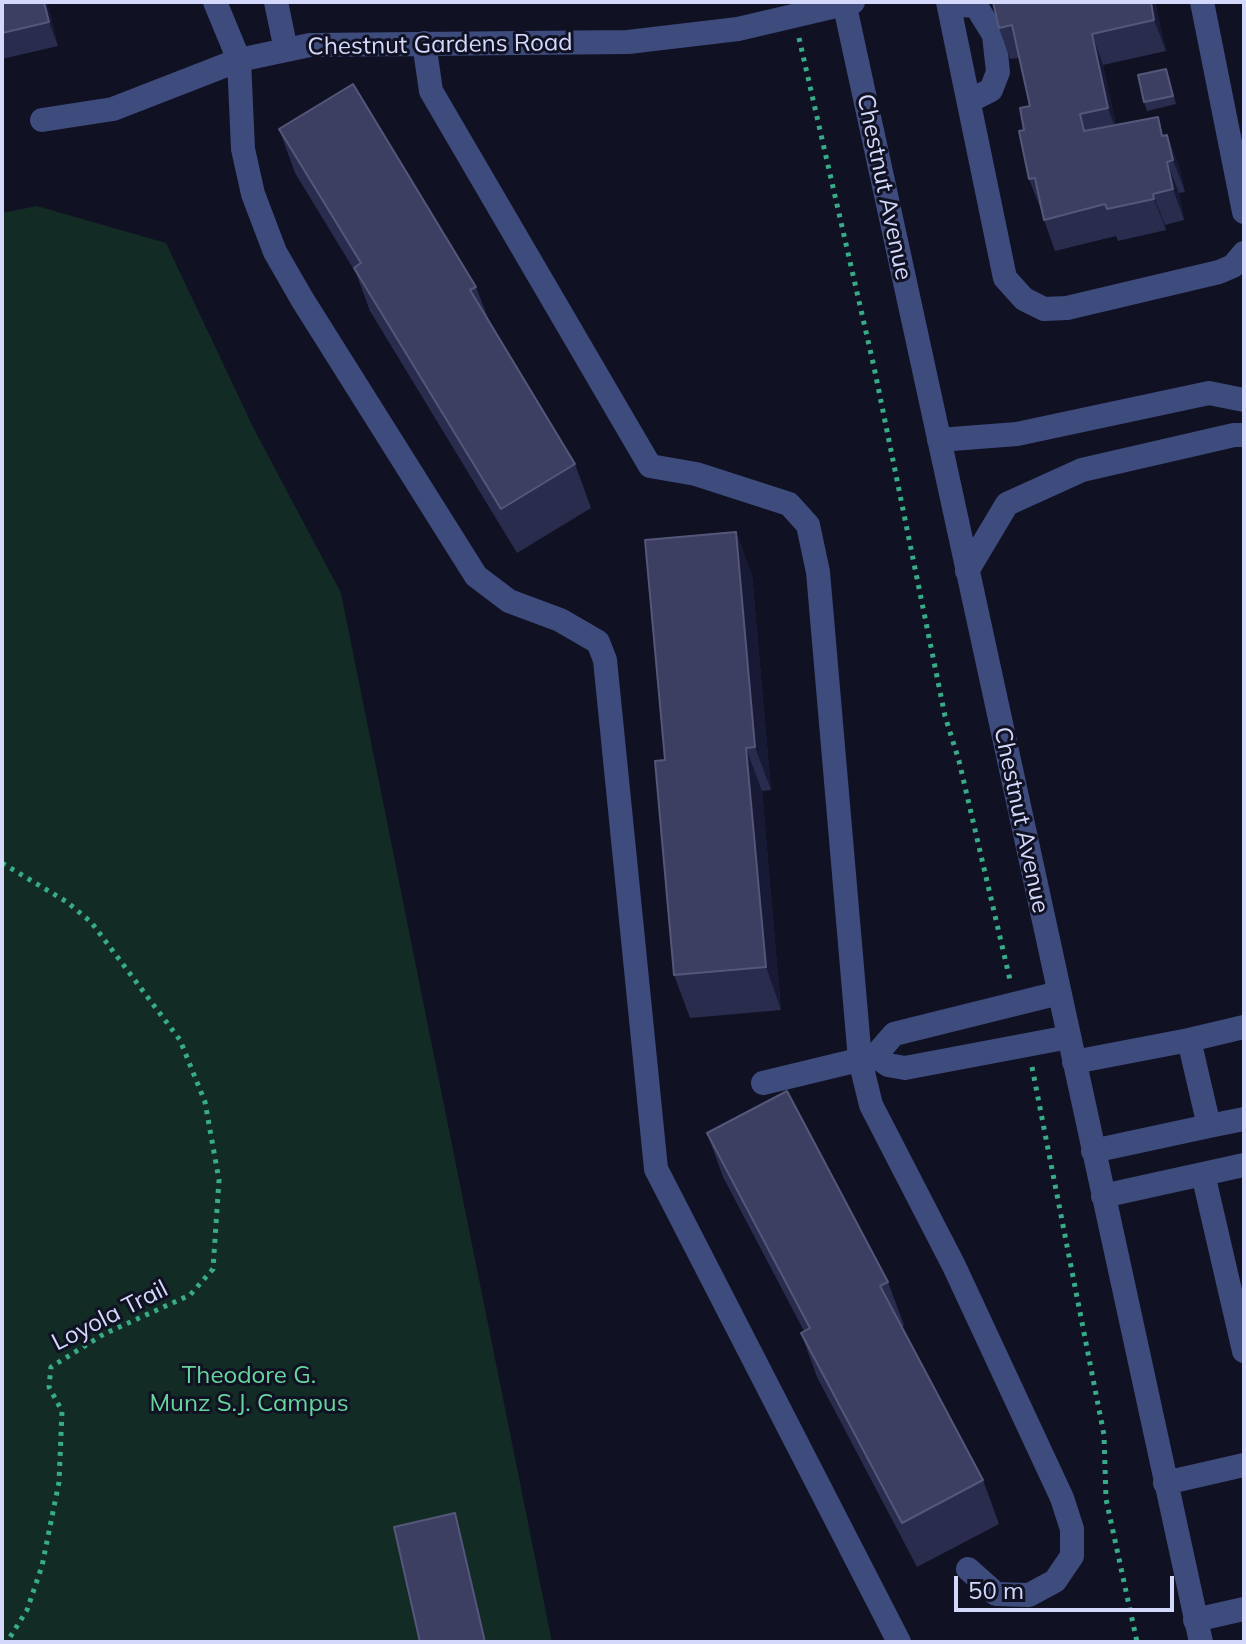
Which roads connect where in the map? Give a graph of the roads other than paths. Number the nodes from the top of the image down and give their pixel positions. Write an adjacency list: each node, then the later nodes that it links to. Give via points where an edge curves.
1 (215, 2): 8 (street)
2 (276, 2): 7 (street)
3 (1202, 2): 11 (street)
4 (847, 3): 6 (street, Chestnut Gardens Road, via 738,29 628,42); 15 (street, Chestnut Avenue)
5 (949, 3): 9 (street); 9 (street, via 976,6 994,35 998,72 991,90)
6 (424, 43): 7 (street, Chestnut Gardens Road); 21 (street, via 431,91 650,466 696,474 789,504 808,525 818,572)
7 (286, 50): 8 (street, Chestnut Gardens Road)
8 (239, 60): 10 (street, Chestnut Gardens Road, via 113,109); 36 (street, via 243,149 253,194 275,252 302,299 476,576 509,601 560,620 598,642 607,675 656,1169)
9 (969, 101): 12 (street, via 1005,278 1024,299 1044,309 1067,308 1219,272)
10 (42, 120)
11 (1244, 212)
12 (1244, 253)
13 (1244, 400): 15 (street, via 1209,393 1017,434)
14 (1244, 435): 16 (street, via 1082,470 1007,504)
15 (939, 440): 16 (street, Chestnut Avenue)
16 (967, 571): 17 (street, Chestnut Avenue)
17 (1059, 993): 19 (street, Chestnut Avenue); 21 (street, via 894,1034)
18 (1244, 1027): 20 (street)
19 (1069, 1037): 21 (street, via 905,1068); 22 (street, Chestnut Avenue)
20 (1189, 1040): 22 (street); 25 (street)
21 (867, 1058): 23 (street); 33 (street, via 871,1105 954,1266 1072,1529 1072,1556 1055,1581 1029,1595 996,1594)
22 (1074, 1062): 26 (street, Chestnut Avenue)
23 (763, 1083)
24 (1244, 1119): 25 (street)
25 (1209, 1126): 26 (street)
26 (1093, 1151): 29 (street, Chestnut Avenue)
27 (1244, 1165): 28 (street)
28 (1203, 1174): 29 (street); 30 (street)
29 (1103, 1196): 32 (street, Chestnut Avenue)
30 (1244, 1351)
31 (1244, 1465): 32 (street)
32 (1165, 1483): 35 (street, Chestnut Avenue)
33 (968, 1569)
34 (1244, 1609): 35 (street)
35 (1195, 1637)
36 (899, 1642)

